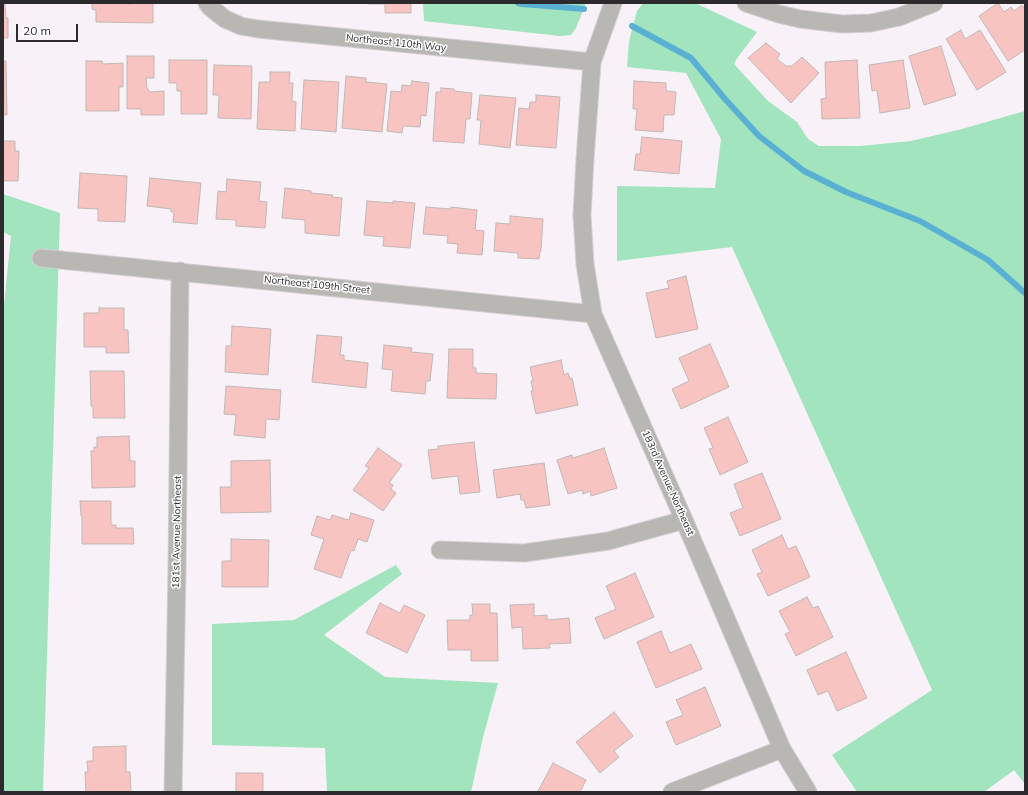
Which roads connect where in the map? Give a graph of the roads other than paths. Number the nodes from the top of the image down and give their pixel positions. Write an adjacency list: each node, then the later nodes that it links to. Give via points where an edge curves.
1 (206, 3): 5 (street, Northeast 110th Way, via 226,19 241,26 258,29)
2 (613, 3): 5 (street, 183rd Avenue Northeast)
3 (746, 3): 4 (street, via 800,19 842,24 871,24 899,17)
4 (934, 3)
5 (592, 62): 8 (street, 183rd Avenue Northeast, via 582,216 585,264)
6 (41, 258): 7 (street, Northeast 109th Street)
7 (180, 271): 8 (street, Northeast 109th Street); 12 (street, 181st Avenue Northeast)
8 (593, 314): 9 (street, 183rd Avenue Northeast)
9 (684, 520): 10 (street, via 608,540 524,553); 11 (street, 183rd Avenue Northeast)
10 (440, 550)
11 (782, 749): 13 (street); 14 (street, 183rd Avenue Northeast)
12 (173, 792)
13 (672, 792)
14 (808, 792)

